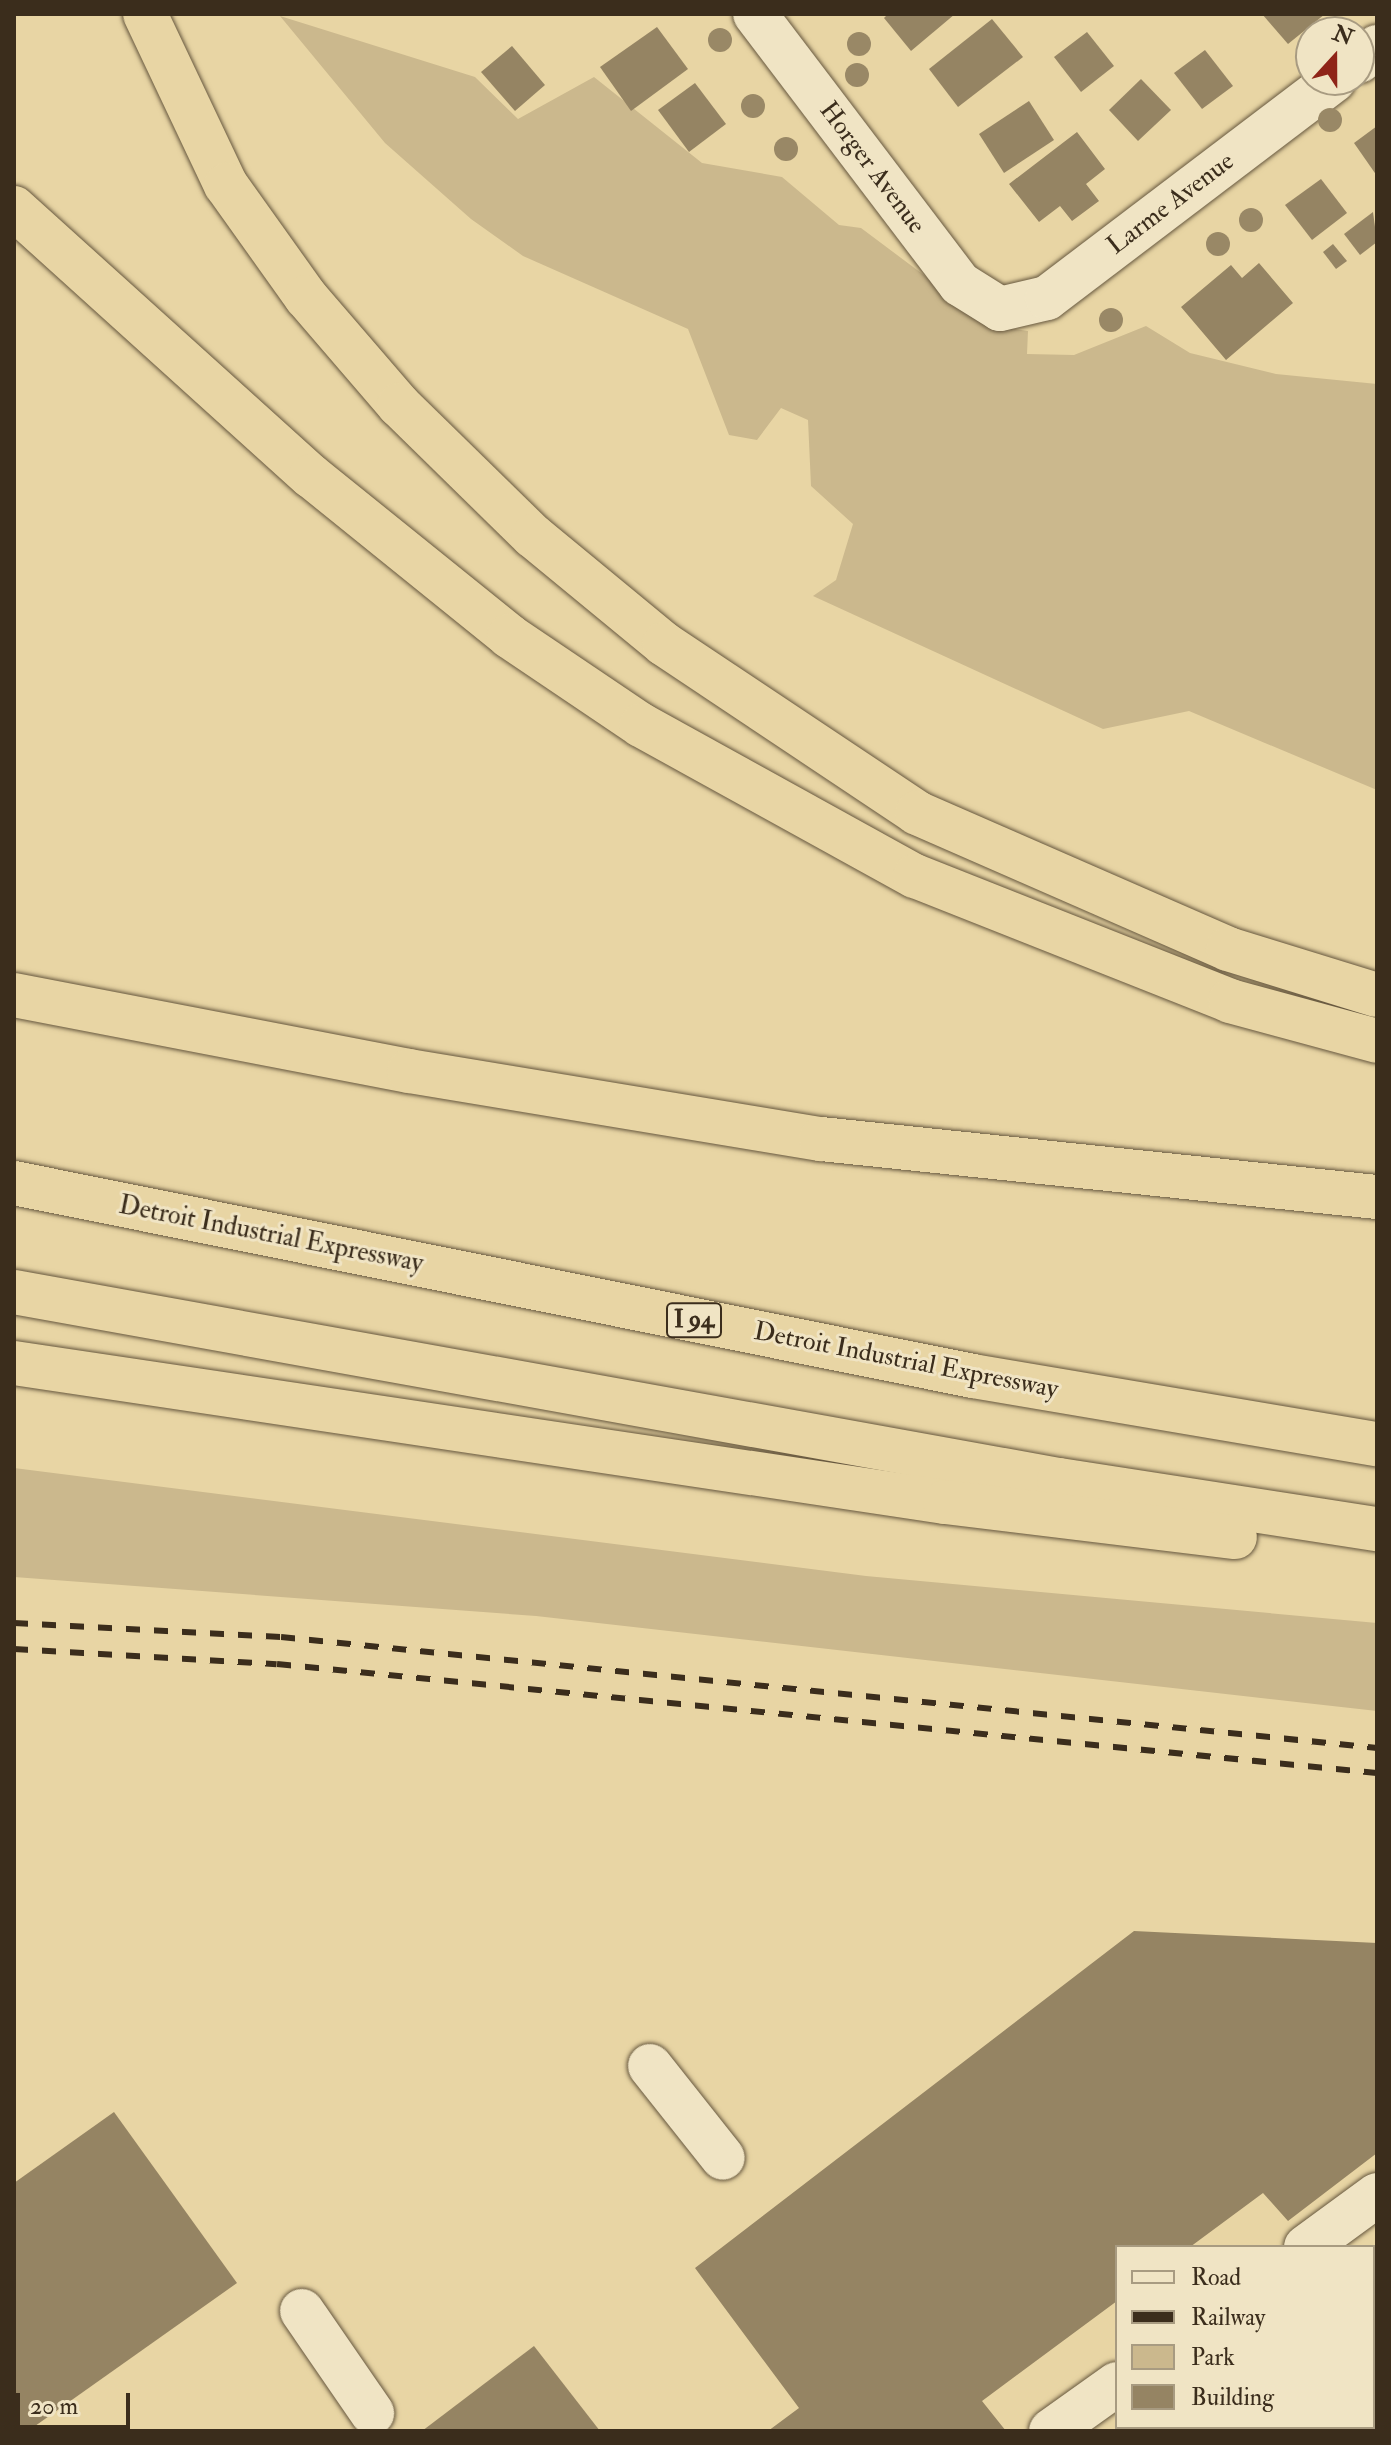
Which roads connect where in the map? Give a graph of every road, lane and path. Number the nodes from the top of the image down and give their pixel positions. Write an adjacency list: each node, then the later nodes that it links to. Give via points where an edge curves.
1 (145, 14): 7 (highway, via 226,185 306,297 399,405 522,525 664,644 917,813 1214,943)
2 (755, 14): 5 (street, Horger Avenue, via 960,284)
3 (1313, 96): 5 (street, Larme Avenue, via 1047,298)
4 (20, 213): 8 (highway, via 311,476 509,636 641,725 929,882 1230,1001)
5 (1000, 309)
6 (14, 995): 10 (highway, via 409,1071 821,1139)
7 (1377, 995)
8 (1377, 1041)
9 (14, 1183): 13 (highway, Detroit Industrial Expressway / I 94, via 973,1376)
10 (1377, 1197)
11 (14, 1292): 14 (highway, via 1059,1480)
12 (14, 1363): 15 (highway, via 945,1502)
13 (1377, 1444)
14 (1377, 1529)
15 (1377, 1552)
16 (650, 2066): 17 (street)
17 (723, 2158)
18 (1377, 2195): 19 (street)
19 (1310, 2245)
20 (302, 2311): 22 (street)
21 (1115, 2385): 23 (street)
22 (372, 2413)
23 (1051, 2431)

